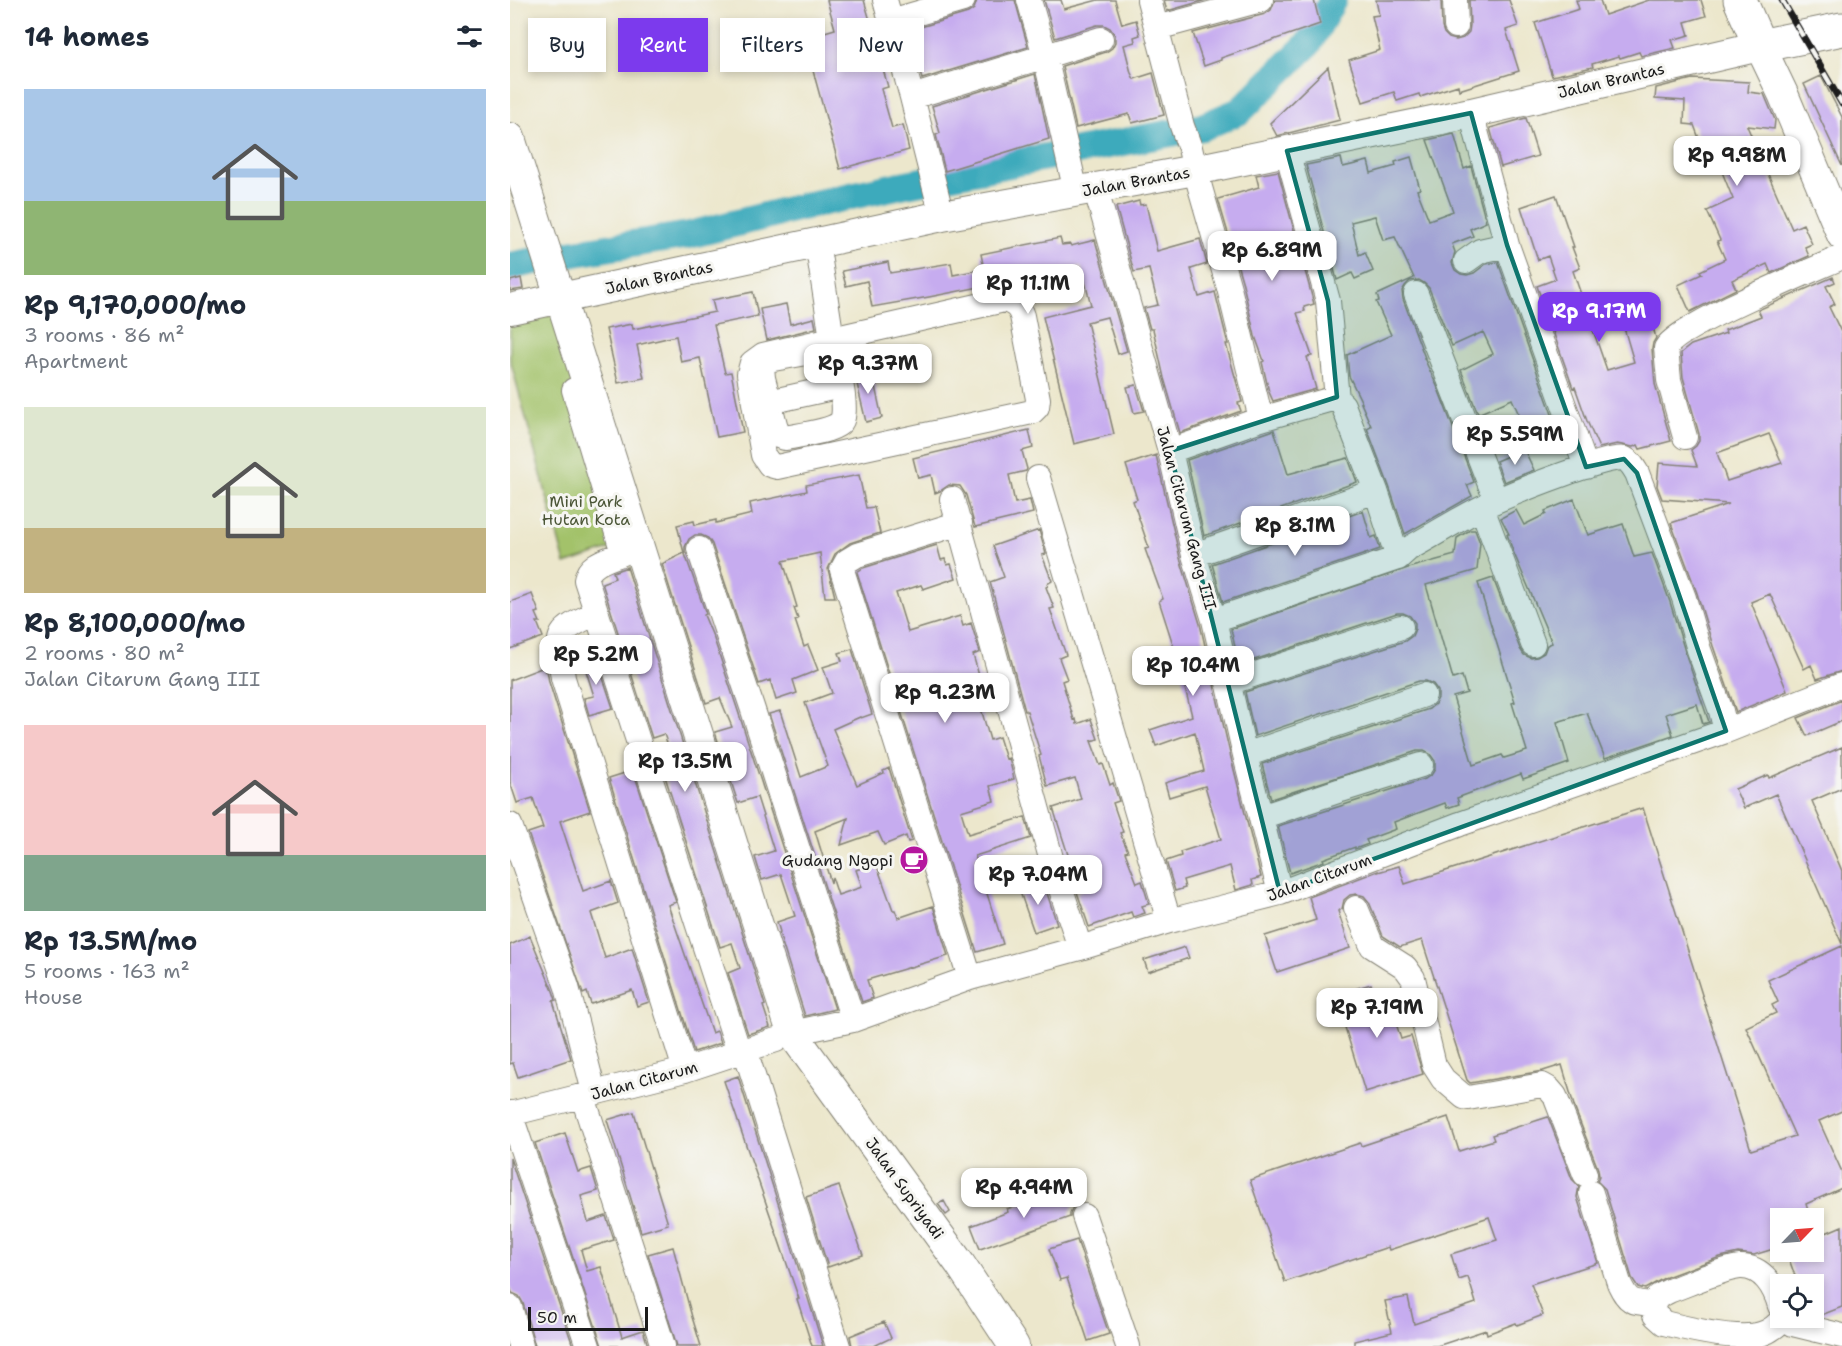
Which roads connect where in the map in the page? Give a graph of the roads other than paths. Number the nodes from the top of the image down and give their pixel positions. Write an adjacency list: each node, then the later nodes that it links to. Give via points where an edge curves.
1 (963, 0): 7 (street)
2 (1029, 0): 13 (street, Jalan Citarum Gang III)
3 (1149, 0): 9 (street)
4 (1455, 0): 8 (street)
5 (1740, 0): 12 (highway)
6 (1252, 1): 9 (street)
7 (888, 10): 14 (street)
8 (1456, 26)
9 (1157, 28): 17 (street)
10 (1842, 29): 12 (highway)
11 (1101, 39): 13 (street)
12 (1760, 46): 15 (main road, Jalan Brantas); 21 (main road)
13 (1045, 56): 14 (street); 19 (street, Jalan Citarum Gang III, via 1066,141)
14 (912, 97): 20 (street)
15 (1471, 113): 18 (main road, Jalan Brantas); 23 (street)
16 (510, 138): 26 (main road, Jalan Supriyadi)
17 (1189, 148): 18 (main road, Jalan Brantas); 19 (main road, Jalan Brantas); 34 (street)
18 (1287, 151): 32 (street, via 1328,301)
19 (1082, 185): 20 (main road, Jalan Brantas); 36 (street, Jalan Citarum Gang III, via 1142,353)
20 (940, 210): 22 (main road, Jalan Brantas)
21 (1842, 235)
22 (817, 242): 26 (main road, Jalan Brantas); 29 (street)
23 (1507, 245): 25 (street, via 1480,251); 37 (street)
24 (1842, 257): 35 (street, via 1759,294 1669,344 1669,380)
25 (1466, 261)
26 (555, 294): 28 (main road, Jalan Brantas); 44 (main road, Jalan Supriyadi)
27 (1416, 294): 41 (street)
28 (510, 309)
29 (833, 344): 30 (street); 30 (street, via 1004,300 1019,308 1022,316 1038,399 1036,407 1032,412 777,467 770,465 763,455 749,374 752,363 762,355); 31 (street)
30 (789, 353): 33 (street, via 762,366)
31 (841, 386): 33 (street); 33 (street, via 844,419 829,429 778,436)
32 (1337, 399): 34 (street); 39 (street)
33 (769, 402)
34 (1261, 419): 36 (street)
35 (1685, 436)
36 (1170, 451): 45 (street, Jalan Citarum Gang III)
37 (1586, 467): 41 (street); 54 (street, via 1616,458 1632,464 1637,473 1684,598)
38 (1038, 478): 61 (street)
39 (1376, 492): 45 (street); 46 (street)
40 (952, 499): 42 (street)
41 (1489, 504): 46 (street); 50 (street)
42 (960, 523): 62 (street, via 1051,858); 63 (street, via 856,555 842,570)
43 (699, 549): 64 (street)
44 (631, 550): 47 (street, via 587,572); 65 (main road, Jalan Supriyadi)
45 (1194, 555): 48 (street, Jalan Citarum Gang III)
46 (1398, 558): 48 (street)
47 (596, 613): 66 (street); 67 (street, via 561,634 563,678)
48 (1214, 620): 51 (street, Jalan Citarum Gang III)
49 (1401, 627): 51 (street)
50 (1533, 644)
51 (1228, 683): 55 (street, Jalan Citarum Gang III)
52 (1842, 685): 54 (street, Jalan Citarum)
53 (1424, 695): 55 (street)
54 (1726, 731): 59 (street, Jalan Citarum, via 1460,824)
55 (1245, 755): 57 (street, Jalan Citarum Gang III)
56 (1421, 765): 57 (street)
57 (1261, 817): 59 (street, Jalan Citarum Gang III)
58 (510, 825): 68 (street, via 567,987)
59 (1280, 893): 61 (street, Jalan Citarum)
60 (1356, 908): 72 (street, via 1372,946 1413,978 1434,1065 1443,1079 1468,1098 1542,1085 1550,1089 1588,1184 1625,1296 1633,1303)
61 (1169, 921): 62 (street, Jalan Citarum)
62 (1080, 948): 63 (street, Jalan Citarum)
63 (970, 978): 64 (street, Jalan Citarum)
64 (853, 1020): 65 (street, Jalan Citarum)
65 (784, 1036): 66 (street, Jalan Citarum); 81 (main road, Jalan Supriyadi, via 960,1264)
66 (742, 1051): 67 (street, Jalan Citarum); 80 (street)
67 (685, 1070): 68 (street, Jalan Citarum)
68 (588, 1094): 69 (street, Jalan Citarum); 79 (street)
69 (510, 1114): 78 (street)
70 (1084, 1216): 82 (street)
71 (1770, 1283): 72 (street, via 1755,1270 1741,1267 1669,1291)
72 (1652, 1304): 74 (street, via 1655,1315 1664,1323 1739,1336)
73 (510, 1307): 77 (street)
74 (1775, 1328)
75 (1809, 1328): 76 (street)
76 (1842, 1336)
77 (521, 1346)
78 (588, 1346)
79 (663, 1346)
80 (838, 1346)
81 (1014, 1346)
82 (1128, 1346)

